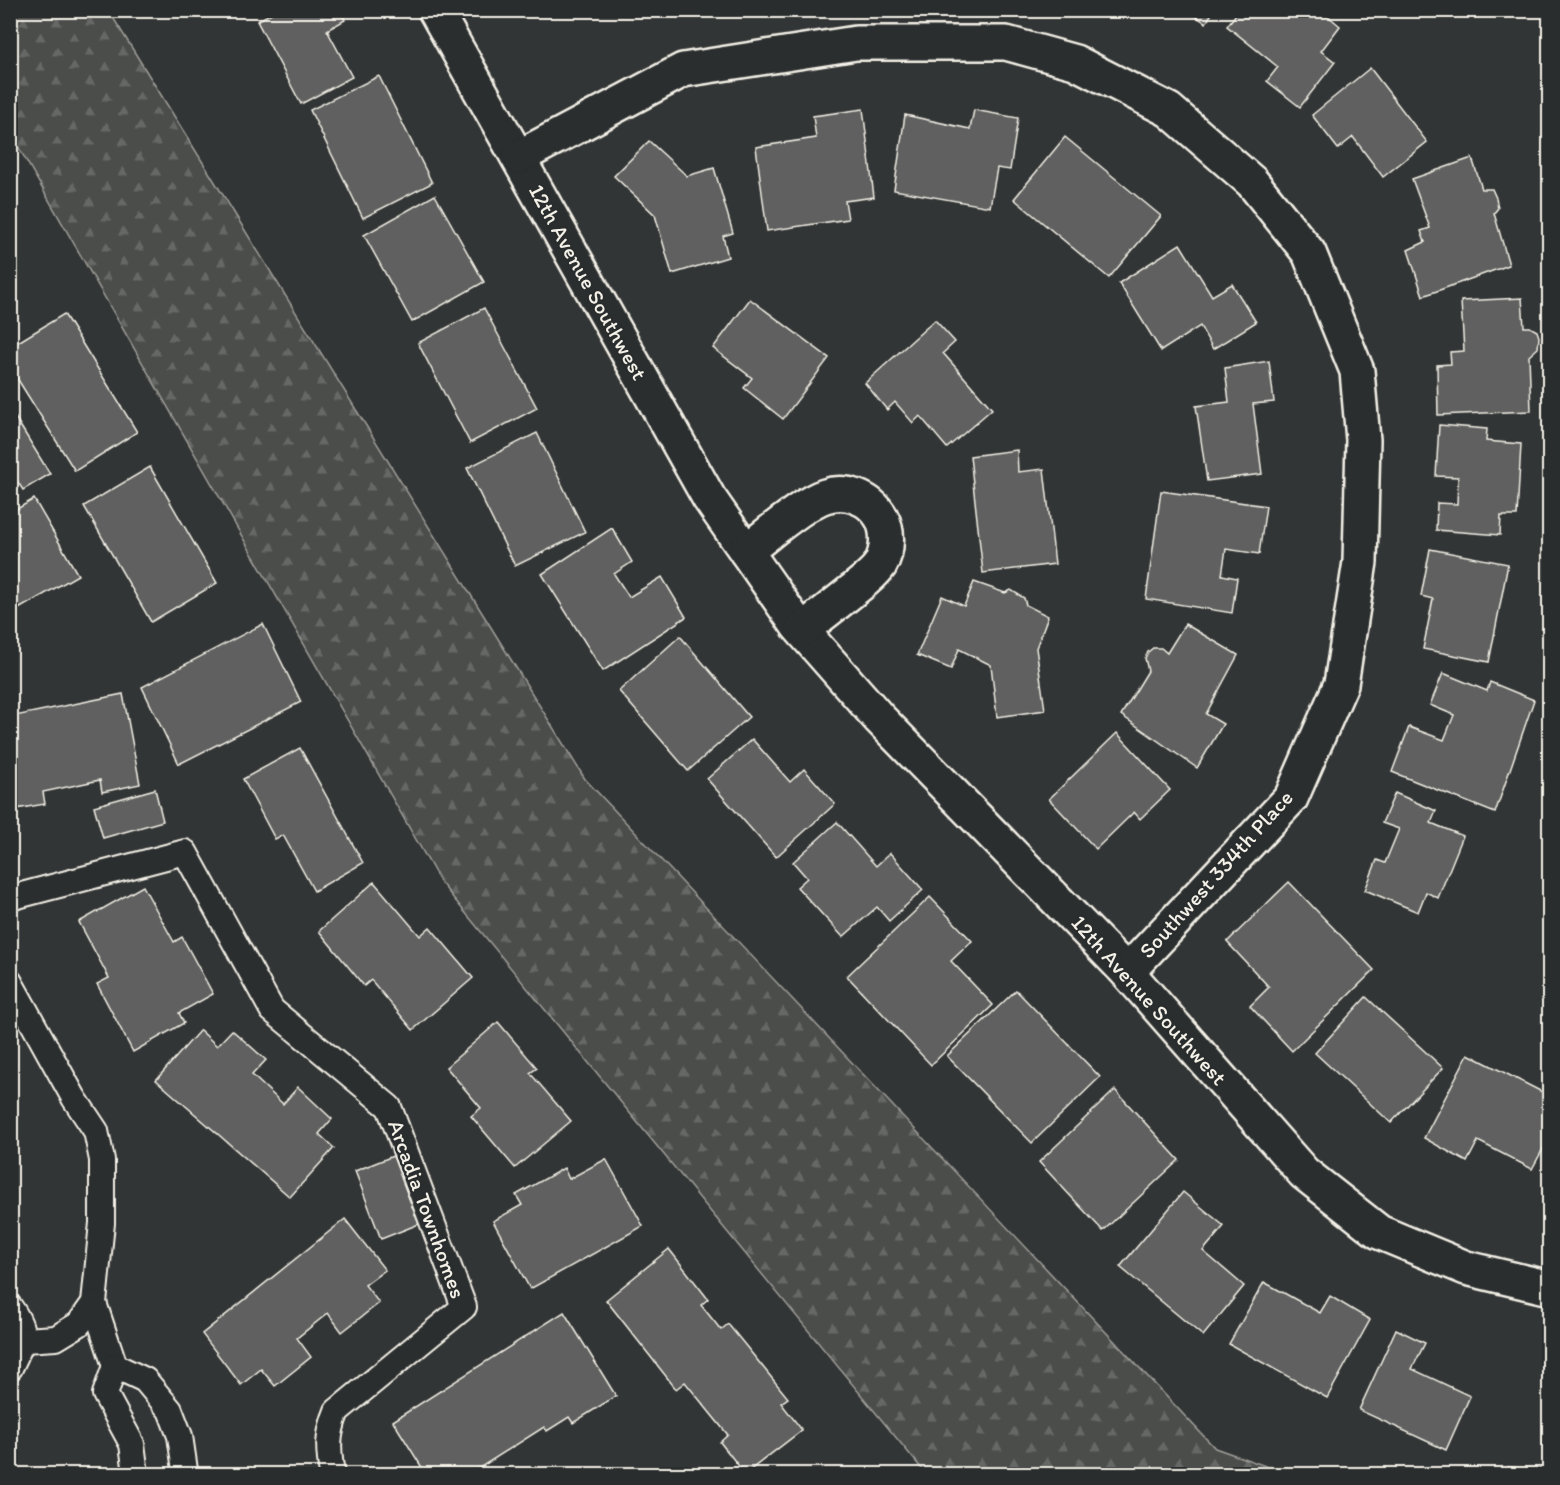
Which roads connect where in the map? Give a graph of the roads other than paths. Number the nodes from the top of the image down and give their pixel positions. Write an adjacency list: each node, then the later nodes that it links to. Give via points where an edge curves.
1 (435, 10): 2 (street, 12th Avenue Southwest)
2 (519, 157): 3 (street, 12th Avenue Southwest, via 709,498); 6 (street, Southwest 334th Place, via 683,70 856,43 1006,43 1075,62 1169,110 1252,182 1309,253 1357,371 1363,440 1360,562 1341,684 1291,798)
3 (746, 551): 4 (street, 12th Avenue Southwest); 4 (street, via 826,495 858,497 872,505 882,518 887,534 886,551 879,566)
4 (802, 630): 6 (street, 12th Avenue Southwest, via 879,718)
5 (10, 898): 16 (lane, Arcadia Townhomes, via 184,852 272,1010 389,1107 464,1306 338,1411 328,1446)
6 (1127, 972): 8 (street, 12th Avenue Southwest, via 1304,1173 1379,1232 1466,1268)
7 (10, 982): 9 (lane, via 96,1131 102,1160 102,1223)
8 (1550, 1288)
9 (94, 1303): 11 (lane, via 79,1324 56,1338); 12 (lane)
10 (10, 1307): 11 (lane, via 20,1320)
11 (24, 1340): 13 (lane)
12 (115, 1366): 14 (lane, via 105,1394 132,1444); 15 (lane, via 145,1380 170,1410 180,1436)
13 (10, 1368)
14 (136, 1474)
15 (184, 1474)
16 (332, 1474)

